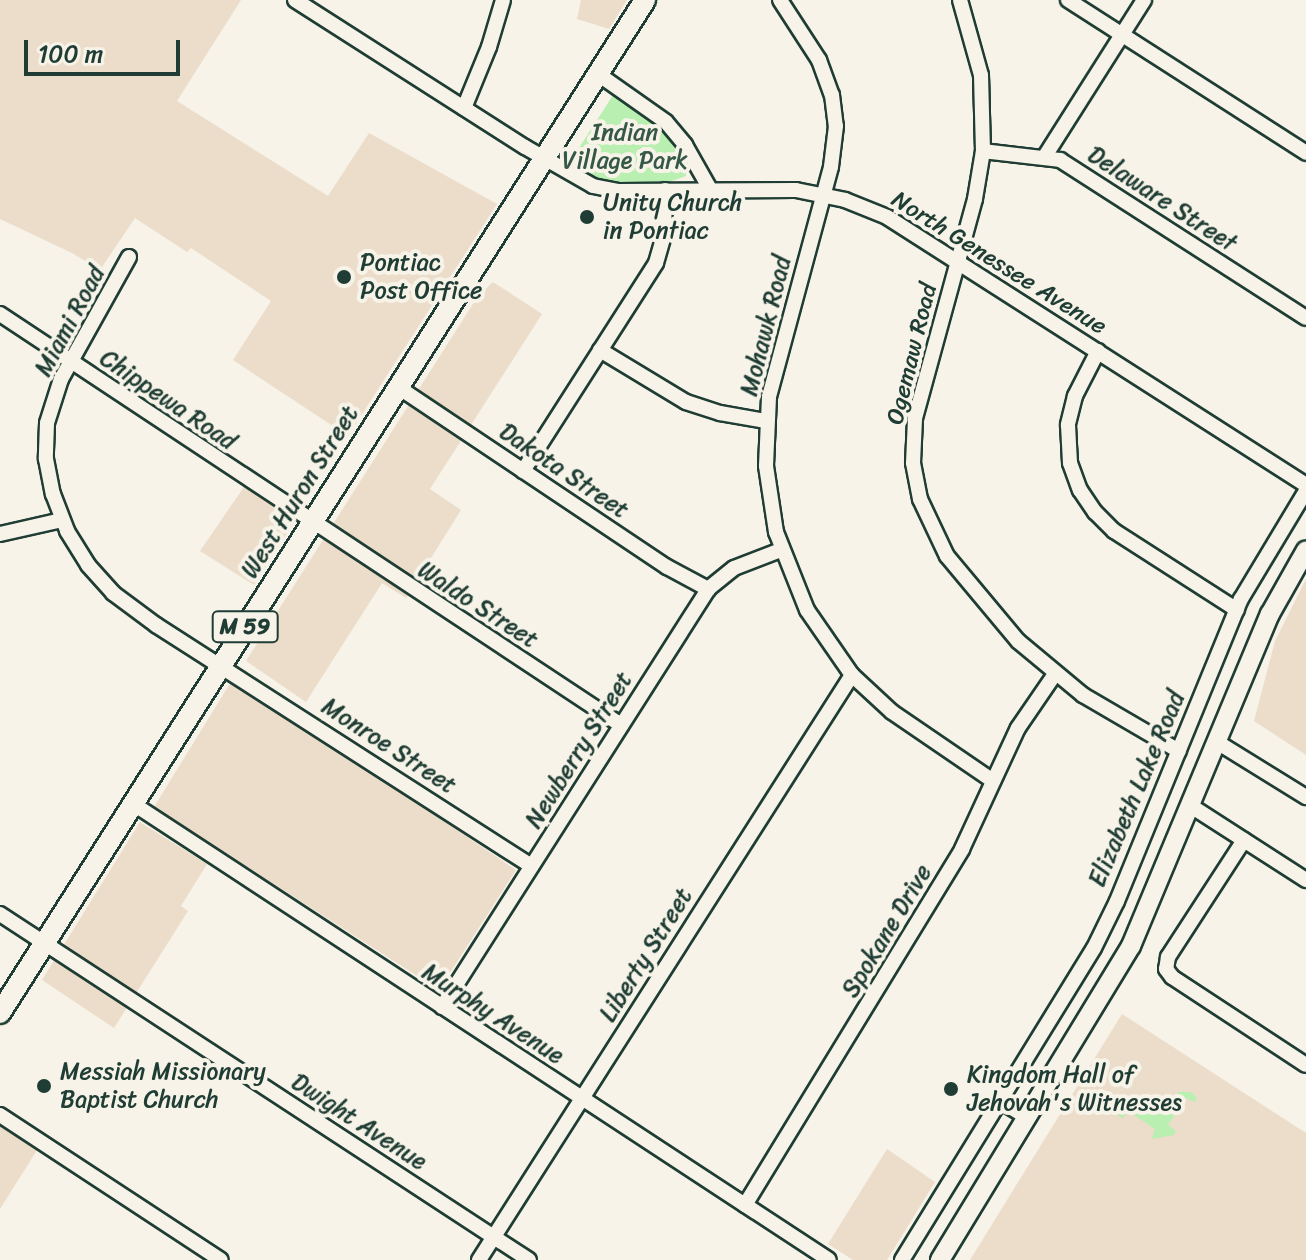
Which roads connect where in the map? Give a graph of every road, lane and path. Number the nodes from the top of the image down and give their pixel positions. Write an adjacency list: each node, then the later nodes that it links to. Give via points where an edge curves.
1 (295, 0): 10 (street, North Genessee Avenue)
2 (503, 0): 10 (street)
3 (645, 0): 9 (highway, West Huron Street / M 59)
4 (780, 0): 17 (street, Mohawk Road, via 814,48 832,95 835,144)
5 (960, 0): 11 (street, Ogemaw Road, via 981,75)
6 (1068, 0): 8 (street)
7 (1144, 0): 8 (street)
8 (1122, 35): 12 (street); 13 (street)
9 (598, 74): 14 (highway, West Huron Street / M 59); 15 (street, via 670,126)
10 (464, 108): 14 (street, North Genessee Avenue)
11 (983, 151): 13 (street, Delaware Street); 19 (street, Ogemaw Road)
12 (1306, 153)
13 (1045, 156): 21 (street, Delaware Street, via 1069,165)
14 (545, 158): 16 (street, North Genessee Avenue, via 605,189); 25 (highway, West Huron Street / M 59)
15 (710, 189): 16 (street, North Genessee Avenue); 17 (street, North Genessee Avenue, via 783,188)
16 (665, 190): 22 (street, via 660,254)
17 (823, 194): 19 (street, North Genessee Avenue, via 887,217); 26 (street, Mohawk Road, via 776,362)
18 (129, 257): 24 (street, Miami Road)
19 (958, 261): 23 (street, North Genessee Avenue); 38 (street, Ogemaw Road, via 917,411 916,481 932,529 953,564 998,621)
20 (0, 314): 24 (street, Chippewa Road)
21 (1306, 318)
22 (600, 350): 26 (street, via 686,402); 27 (street)
23 (1098, 351): 28 (street, North Genessee Avenue); 36 (street, via 1075,396 1068,425 1070,463 1080,490 1114,531)
24 (71, 361): 30 (street, Miami Road, via 53,400 45,440 49,481); 31 (street, Chippewa Road)
25 (398, 387): 27 (street, Dakota Street); 31 (highway, West Huron Street / M 59)
26 (766, 421): 33 (street, Mohawk Road, via 767,481)
27 (523, 471): 35 (street, Dakota Street)
28 (1306, 485)
29 (1306, 491): 36 (street, Elizabeth Lake Road)
30 (62, 520): 32 (street); 37 (street, Miami Road, via 88,565 113,593)
31 (312, 522): 37 (highway, West Huron Street / M 59); 40 (street, Waldo Street)
32 (0, 534)
33 (781, 550): 35 (street, Newberry Street, via 734,568); 39 (street, Mohawk Road, via 807,610)
34 (1306, 550): 41 (main road, via 1270,614)
35 (708, 589): 40 (street, Newberry Street)
36 (1237, 610): 42 (street, Elizabeth Lake Road)
37 (221, 664): 45 (highway, West Huron Street / M 59); 48 (street, Monroe Street)
38 (1055, 674): 42 (street, Ogemaw Road, via 1102,708); 43 (street, Spokane Drive, via 1025,716)
39 (852, 675): 43 (street, Mohawk Road, via 892,712); 55 (street, Liberty Street)
40 (621, 725): 48 (street, Newberry Street)
41 (1217, 742): 44 (street); 46 (main road)
42 (1179, 751): 56 (street, Elizabeth Lake Road, via 1094,948)
43 (993, 781): 59 (street, Spokane Drive, via 962,849)
44 (1306, 797)
45 (132, 803): 51 (highway, West Huron Street / M 59); 52 (street, Murphy Avenue)
46 (1191, 806): 47 (street); 58 (main road, via 1126,955)
47 (1244, 840): 49 (street); 54 (street, via 1168,957 1166,969)
48 (531, 866): 52 (street, Newberry Street)
49 (1306, 880)
50 (0, 914): 51 (street, Dwight Avenue)
51 (45, 943): 53 (highway, West Huron Street / M 59); 60 (street, Dwight Avenue)
52 (442, 1007): 55 (street, Murphy Avenue)
53 (0, 1013)
54 (1306, 1065)
55 (581, 1098): 59 (street, Murphy Avenue); 60 (street, Liberty Street)
56 (1000, 1101): 58 (street); 65 (street, Elizabeth Lake Road)
57 (0, 1115): 61 (street)
58 (1028, 1118): 66 (main road)
59 (745, 1205): 64 (street, Murphy Avenue)
60 (493, 1237): 62 (street, Liberty Street); 63 (street, Dwight Avenue)
61 (221, 1260)
62 (479, 1260)
63 (529, 1260)
64 (829, 1260)
65 (902, 1260)
66 (940, 1260)

